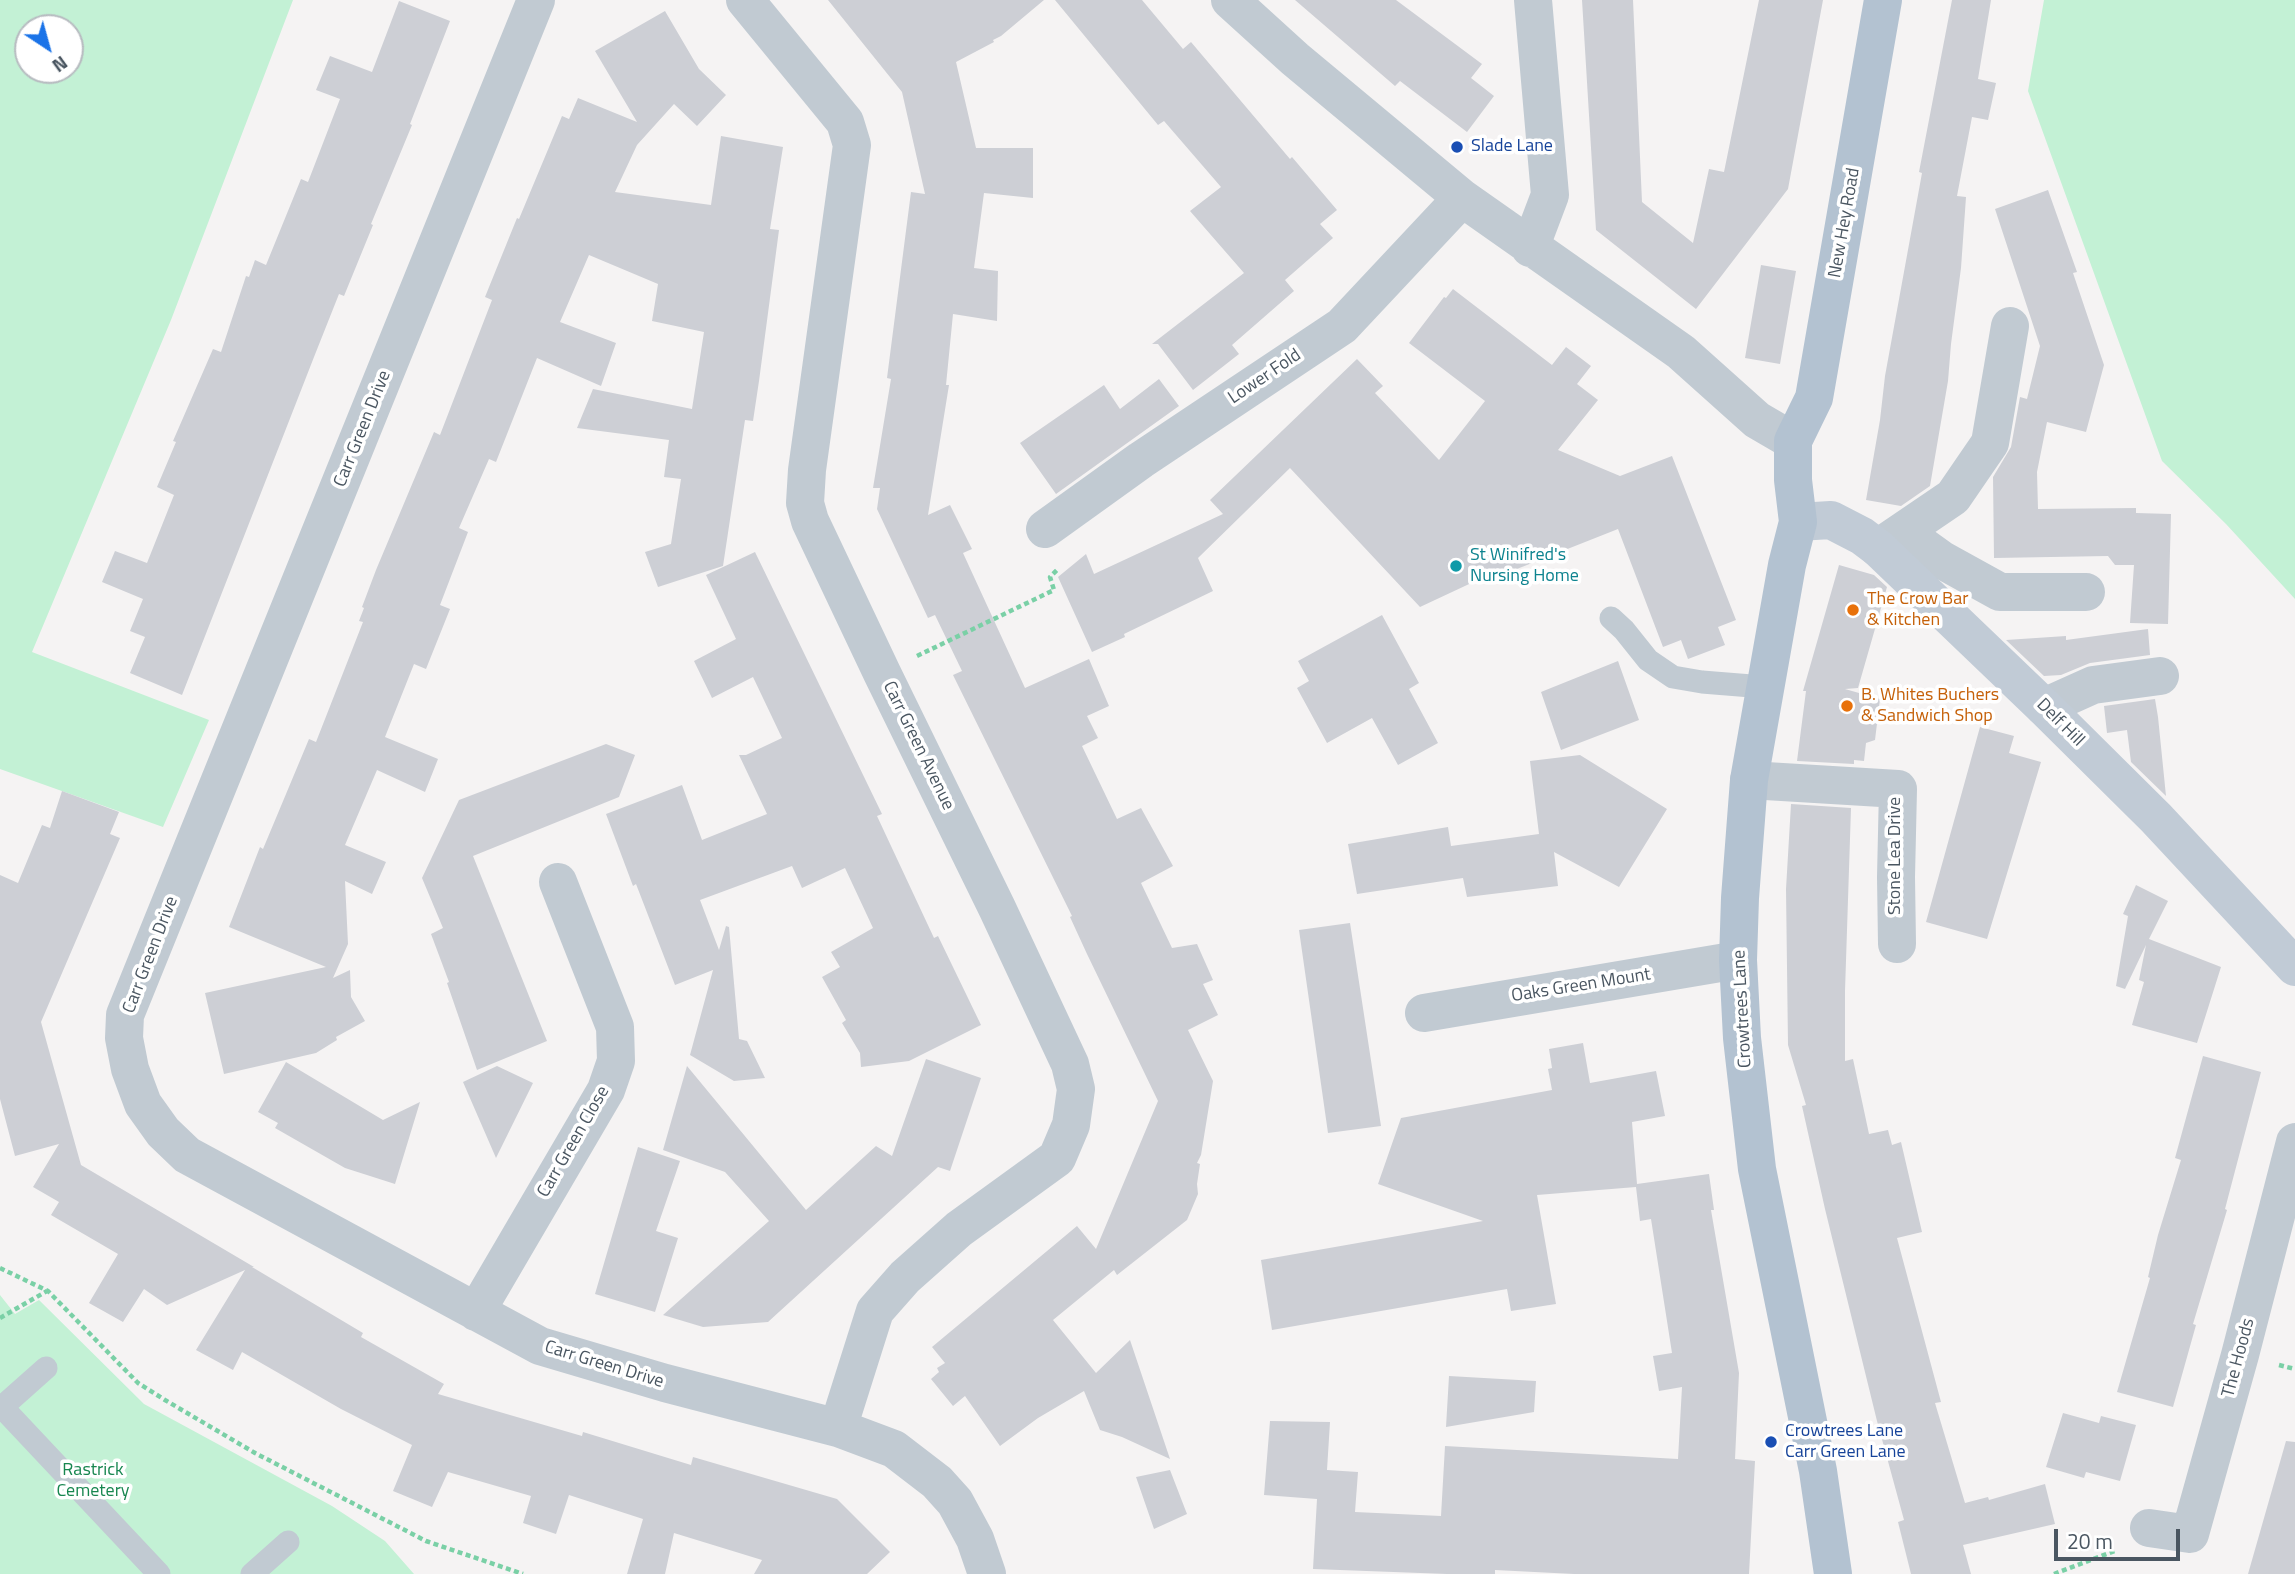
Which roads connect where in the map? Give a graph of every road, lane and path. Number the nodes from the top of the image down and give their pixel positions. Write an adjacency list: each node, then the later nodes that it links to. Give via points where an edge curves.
1 (536, 0): 29 (street, Carr Green Drive, via 125,1014 130,1069 143,1104 187,1155)
2 (745, 0): 16 (street, Carr Green Avenue, via 845,122 852,145 805,503)
3 (1230, 0): 6 (street)
4 (1534, 0): 7 (street, via 1550,195)
5 (1883, 0): 9 (main road, New Hey Road, via 1814,398)
6 (1462, 198): 7 (street); 11 (street, Lower Fold, via 1342,326)
7 (1530, 248): 9 (street, via 1681,352 1757,419)
8 (2011, 326): 12 (street, via 1990,443 1953,497)
9 (1793, 442): 10 (main road, Crowtrees Lane)
10 (1798, 522): 12 (street, Delf Hill, via 1831,520 1862,536); 18 (main road, Crowtrees Lane)
11 (1045, 529)
12 (1890, 540): 14 (street, via 1942,560 2000,592); 19 (street, Delf Hill)
13 (1059, 568): 16 (path, via 1050,577 1054,590)
14 (2086, 592)
15 (1611, 618): 18 (lane, via 1648,660 1673,677)
16 (882, 673): 33 (street, Carr Green Avenue, via 1070,1064 1076,1089 1071,1125 1056,1158 959,1229 875,1311)
17 (2160, 676): 19 (street, via 2093,685)
18 (1765, 687): 20 (main road, Crowtrees Lane)
19 (2044, 707): 24 (street, Delf Hill)
20 (1749, 780): 22 (street, Stone Lea Drive, via 1898,789); 23 (main road, Crowtrees Lane)
21 (558, 882): 29 (street, Carr Green Close, via 615,1027 616,1061 606,1090)
22 (1897, 944)
23 (1738, 960): 25 (street, Oaks Green Mount); 40 (main road, Crowtrees Lane, via 1757,1169 1818,1471)
24 (2295, 967)
25 (1424, 1013)
26 (2295, 1142): 34 (street, The Hoods, via 2190,1534)
27 (0, 1268): 28 (path)
28 (48, 1291): 30 (path); 38 (path, via 138,1383 165,1401 426,1541)
29 (476, 1312): 33 (street, Carr Green Drive, via 540,1346)
30 (0, 1318)
31 (46, 1368): 32 (lane)
32 (1, 1408): 36 (lane)
33 (838, 1428): 39 (street, Carr Green Drive, via 894,1448 937,1482 955,1502)
34 (2150, 1528): 41 (path, via 2123,1548)
35 (288, 1542): 37 (lane)
36 (159, 1574)
37 (252, 1574)
38 (523, 1574)
39 (987, 1574)
40 (1833, 1574)
41 (2054, 1574)

